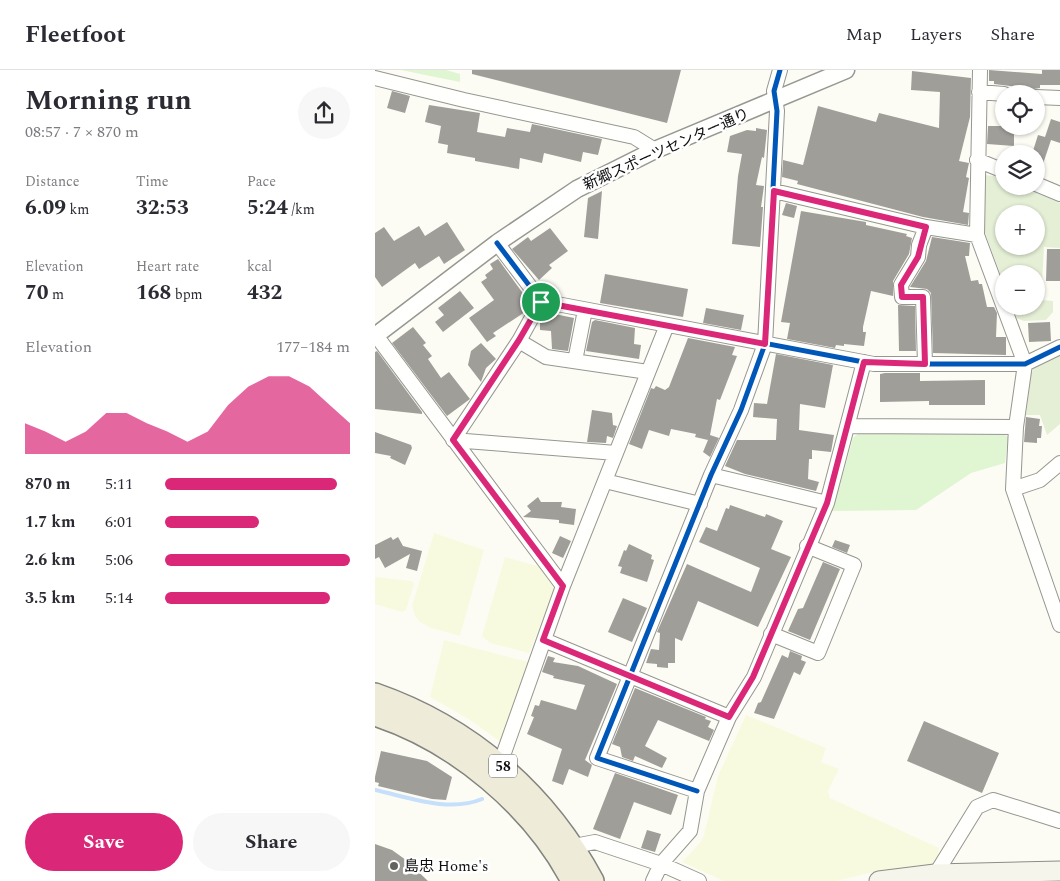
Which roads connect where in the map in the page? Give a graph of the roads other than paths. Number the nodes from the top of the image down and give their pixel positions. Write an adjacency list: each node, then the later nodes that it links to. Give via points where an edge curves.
1 (780, 70): 9 (street)
2 (847, 70): 9 (street, 新郷スポーツセンター通り)
3 (980, 70): 5 (street)
4 (375, 78): 10 (street, via 634,137)
5 (979, 92): 6 (street); 11 (street)
6 (995, 93)
7 (1045, 97): 8 (street)
8 (1060, 98)
9 (775, 100): 10 (street, 新郷スポーツセンター通り); 14 (street)
10 (655, 150): 18 (street, 新郷スポーツセンター通り, via 577,189)
11 (977, 160): 12 (street); 17 (street)
12 (995, 167)
13 (1045, 188): 15 (street)
14 (774, 191): 16 (street); 24 (street)
15 (1060, 194)
16 (926, 227): 17 (street); 28 (street, via 918,257 901,285 902,297 923,297)
17 (977, 235): 29 (street)
18 (497, 243): 19 (street); 22 (street, 新郷スポーツセンター通り)
19 (541, 302): 20 (street); 23 (street)
20 (585, 310): 21 (street); 26 (street)
21 (667, 325): 24 (street); 30 (street)
22 (375, 335): 33 (street)
23 (519, 340): 26 (street, via 546,357); 33 (street)
24 (765, 344): 27 (street); 36 (street, via 741,410)
25 (1060, 347): 29 (street)
26 (575, 361): 30 (street)
27 (864, 362): 28 (street); 31 (street)
28 (925, 364): 29 (street)
29 (1025, 364): 32 (street)
30 (648, 372): 34 (street)
31 (849, 426): 32 (street); 39 (street)
32 (1016, 427): 38 (street)
33 (453, 440): 34 (street); 42 (street)
34 (616, 452): 37 (street)
35 (1060, 463): 38 (street, via 1040,480)
36 (711, 475): 39 (street); 40 (street)
37 (605, 481): 40 (street); 42 (street)
38 (1013, 489): 43 (street)
39 (827, 503): 41 (street)
40 (700, 504): 46 (street)
41 (807, 546): 44 (street); 44 (street, via 854,565 818,653)
42 (563, 586): 45 (street)
43 (1060, 625)
44 (771, 634): 49 (street, via 753,677)
45 (543, 640): 46 (street); 50 (street)
46 (630, 676): 49 (street); 51 (street, via 597,758)
47 (375, 694): 50 (main road, 58, via 453,730)
48 (375, 715): 57 (main road, 58, via 447,750 507,794 545,838)
49 (729, 717): 51 (street)
50 (501, 764): 53 (main road, 58, via 536,798)
51 (697, 791): 54 (street, via 690,831)
52 (1060, 821): 56 (street, via 993,800 977,806)
53 (574, 846): 54 (street, via 595,842); 58 (main road, 58)
54 (661, 864): 59 (street); 60 (street)
55 (1060, 871): 56 (main road)
56 (933, 878): 61 (main road)
57 (572, 881)
58 (593, 881)
59 (653, 881)
60 (699, 881)
61 (879, 881)

